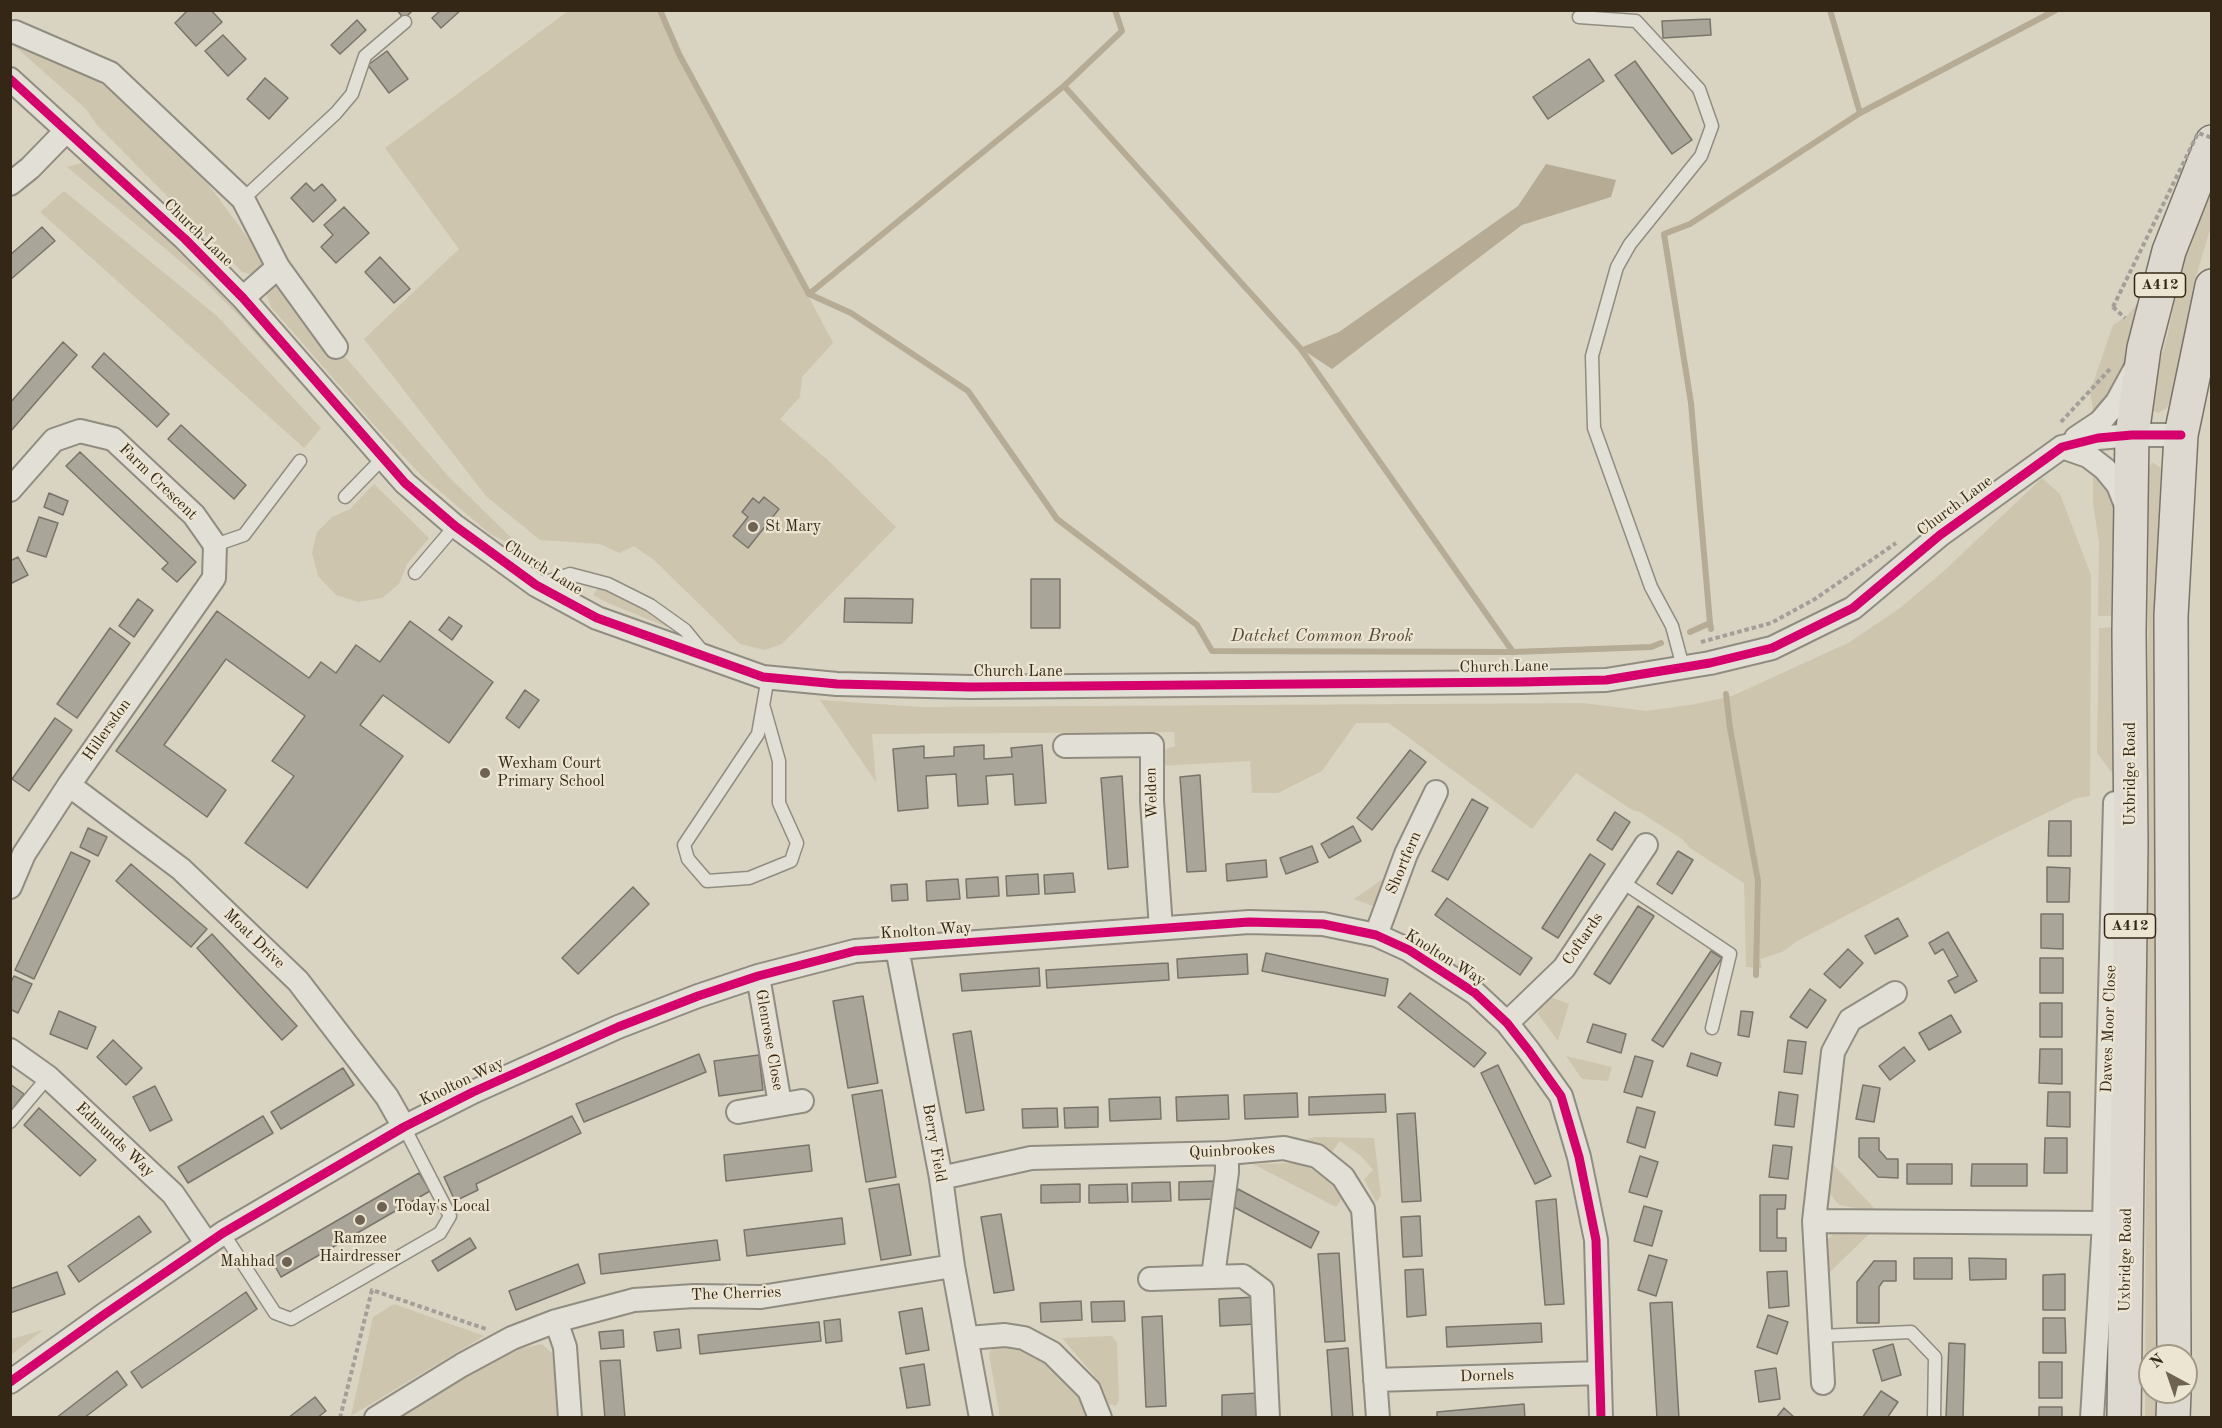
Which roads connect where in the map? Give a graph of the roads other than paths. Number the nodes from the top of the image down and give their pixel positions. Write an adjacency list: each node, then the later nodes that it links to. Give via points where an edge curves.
1 (1579, 17): 27 (lane, via 1635,21 1699,89 1712,126 1701,156 1630,244 1617,267 1592,356 1594,428 1651,587 1672,626)
2 (405, 22): 8 (lane, via 365,56 352,94 336,113)
3 (15, 32): 8 (street, via 110,73)
4 (10, 79): 5 (street, Church Lane)
5 (66, 131): 7 (street); 11 (street, Church Lane, via 185,239)
6 (2211, 140): 12 (main road, Uxbridge Road / A412)
7 (10, 184)
8 (243, 199): 9 (street)
9 (278, 267): 11 (street); 13 (street)
10 (2211, 286): 15 (main road, A412)
11 (243, 298): 17 (street, Church Lane)
12 (2134, 337): 14 (main road, Uxbridge Road / A412); 16 (street, Church Lane, via 2133,376 2117,402 2100,422)
13 (336, 347)
14 (2132, 435): 15 (street, Church Lane); 16 (street, Church Lane); 21 (main road, Uxbridge Road / A412)
15 (2181, 435): 60 (main road, A412, via 2171,616)
16 (2062, 447): 21 (street, via 2088,456 2105,469 2118,485); 27 (street, Church Lane, via 1940,535 1852,608 1772,648)
17 (382, 459): 20 (lane); 22 (street, Church Lane)
18 (300, 461): 23 (lane, via 244,536)
19 (10, 490): 23 (street, Farm Crescent, via 54,440 80,431 113,439 194,515)
20 (345, 497)
21 (2131, 518): 74 (main road, Uxbridge Road / A412)
22 (454, 526): 24 (lane); 25 (street, Church Lane)
23 (215, 545): 31 (street, Hillersdon, via 214,578)
24 (415, 573)
25 (536, 585): 26 (street, Church Lane, via 597,618); 26 (lane, via 570,574 608,584 650,605 685,630)
26 (707, 658): 28 (street, Church Lane)
27 (1686, 667): 28 (street, Church Lane, via 1606,680 1233,686 971,687 837,684)
28 (768, 677): 29 (lane)
29 (764, 708): 29 (lane, via 758,734 684,845 688,860 707,881 749,878 791,861 797,843 779,803 779,761)
30 (1065, 746): 37 (street, Welden, via 1152,745)
31 (69, 784): 36 (street, Hillersdon, via 24,854); 48 (street, Moat Drive, via 181,869 298,981 387,1097)
32 (1436, 792): 38 (street, Shortfern, via 1406,854)
33 (2115, 799): 52 (street, Dawes Moor Close)
34 (1646, 844): 35 (street, Coftards)
35 (1621, 881): 42 (street, Coftards, via 1564,968); 43 (lane, via 1730,954)
36 (10, 887)
37 (1161, 928): 38 (street, Knolton Way, via 1249,922 1323,924); 39 (street, Knolton Way)
38 (1376, 935): 42 (street, Knolton Way, via 1408,950 1475,993)
39 (897, 948): 40 (street, Knolton Way, via 855,951); 50 (street, Berry Field)
40 (758, 976): 46 (street, Glenrose Close, via 791,1102); 48 (street, Knolton Way, via 618,1027)
41 (1895, 993): 51 (street, via 1850,1020 1833,1052)
42 (1507, 1023): 61 (street, Knolton Way, via 1561,1096 1579,1157 1596,1240)
43 (1712, 1028)
44 (10, 1050): 45 (street, Edmunds Way)
45 (48, 1077): 47 (lane); 53 (street, Edmunds Way, via 173,1194)
46 (738, 1112)
47 (10, 1122)
48 (404, 1127): 53 (street, Knolton Way); 53 (lane, via 450,1216 441,1233 291,1319 275,1313)
49 (1227, 1153): 50 (street, Quinbrookes, via 1031,1158); 55 (street); 62 (street, Quinbrookes, via 1284,1148 1317,1156 1343,1177 1363,1209)
50 (940, 1178): 54 (street, Berry Field)
51 (1814, 1221): 52 (street); 58 (street)
52 (2104, 1223): 73 (street, Dawes Moor Close)
53 (215, 1239): 63 (street, Knolton Way)
54 (953, 1266): 57 (street, The Cherries, via 761,1297 634,1300); 59 (street, Berry Field)
55 (1213, 1276): 56 (street); 69 (street, via 1243,1276 1263,1290)
56 (1150, 1279)
57 (556, 1322): 65 (street, The Cherries, via 512,1338); 66 (street, via 565,1347)
58 (1820, 1336): 64 (street); 72 (lane, via 1911,1332 1935,1357)
59 (968, 1338): 67 (street, Berry Field); 68 (street, via 1024,1338 1052,1353 1089,1390)
60 (2174, 1344)
61 (1599, 1373): 62 (street, Dornels); 71 (street, Knolton Way)
62 (1375, 1380): 70 (street, Quinbrookes)
63 (10, 1382)
64 (1823, 1383)
65 (376, 1418)
66 (570, 1418)
67 (981, 1418)
68 (1100, 1418)
69 (1268, 1418)
70 (1378, 1418)
71 (1601, 1418)
72 (1934, 1418)
73 (2092, 1418)
74 (2124, 1418)

